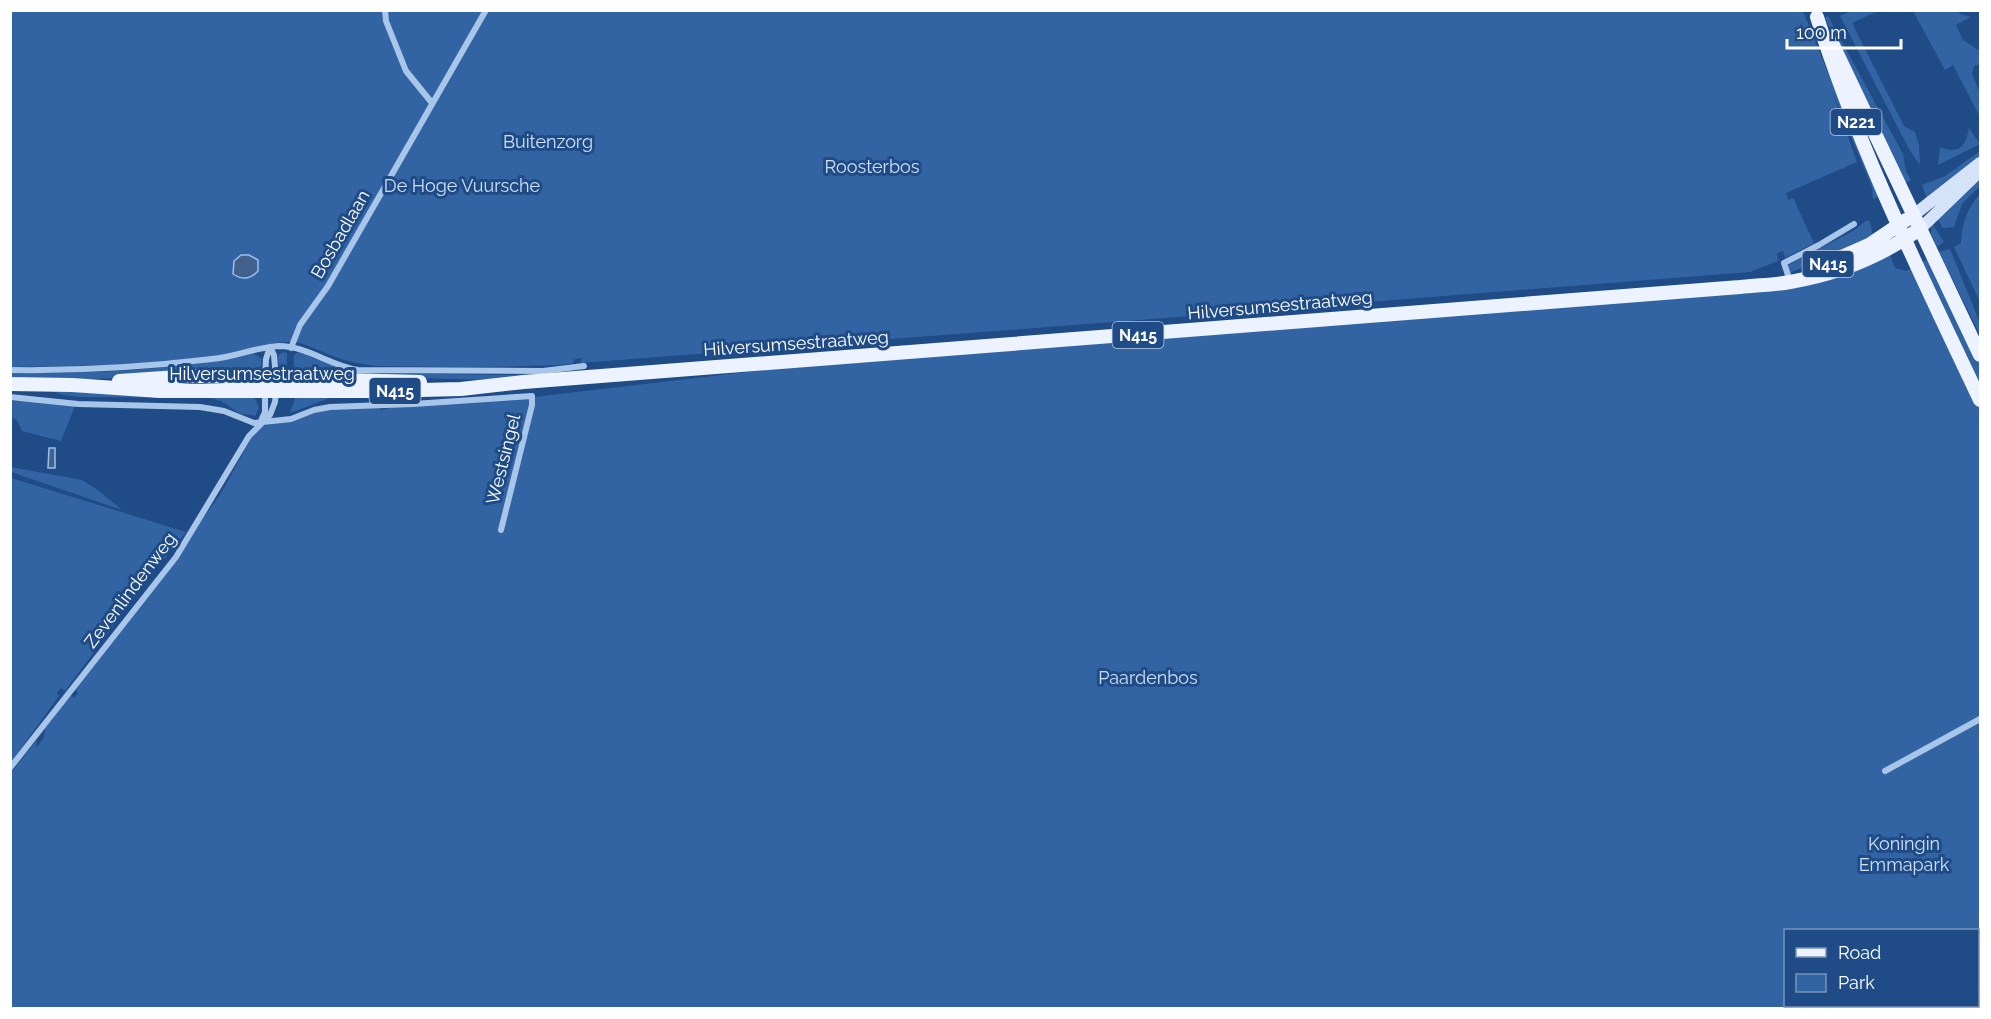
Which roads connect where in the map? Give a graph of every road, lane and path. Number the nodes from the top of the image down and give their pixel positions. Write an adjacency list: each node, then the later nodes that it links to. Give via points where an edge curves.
1 (385, 10): 4 (street, via 406,72)
2 (486, 10): 4 (street, Bosbadlaan)
3 (1816, 14): 7 (main road, N221); 9 (main road, N221)
4 (432, 103): 14 (street, Bosbadlaan, via 328,286 300,325)
5 (1980, 163): 7 (main road)
6 (1980, 170): 10 (main road)
7 (1914, 214): 9 (main road, Hilversumsestraatweg / N415); 10 (main road, N221)
8 (1854, 224): 12 (street, via 1784,263)
9 (1898, 226): 11 (main road, N221); 12 (main road, Hilversumsestraatweg / N415, via 1851,254)
10 (1921, 228): 11 (main road, N415); 15 (main road, N221)
11 (1905, 240): 12 (main road, Hilversumsestraatweg / N415, via 1830,273); 22 (main road, N221)
12 (1789, 279): 19 (main road, Hilversumsestraatweg / N415, via 1751,286 524,382)
13 (270, 347): 14 (street, Hilversumsestraatweg); 17 (street, Hilversumsestraatweg, via 170,364); 19 (street, Hilversumsestraatweg, via 266,359); 19 (street, Hilversumsestraatweg, via 274,355)
14 (291, 348): 16 (street, Hilversumsestraatweg, via 358,370 543,371)
15 (1980, 355)
16 (584, 366)
17 (10, 370)
18 (10, 384): 19 (main road, Hilversumsestraatweg / N415, via 160,391)
19 (270, 385): 23 (street, Zevenlindenweg); 23 (street, Zevenlindenweg, via 274,408)
20 (532, 396): 23 (street, Hilversumsestraatweg, via 330,407 291,419); 24 (street, Westsingel)
21 (10, 397): 23 (street, Hilversumsestraatweg, via 78,404 200,407)
22 (1980, 400)
23 (260, 423): 26 (street, Zevenlindenweg, via 176,556)
24 (501, 530)
25 (1980, 718): 27 (street)
26 (10, 768)
27 (1885, 771)

